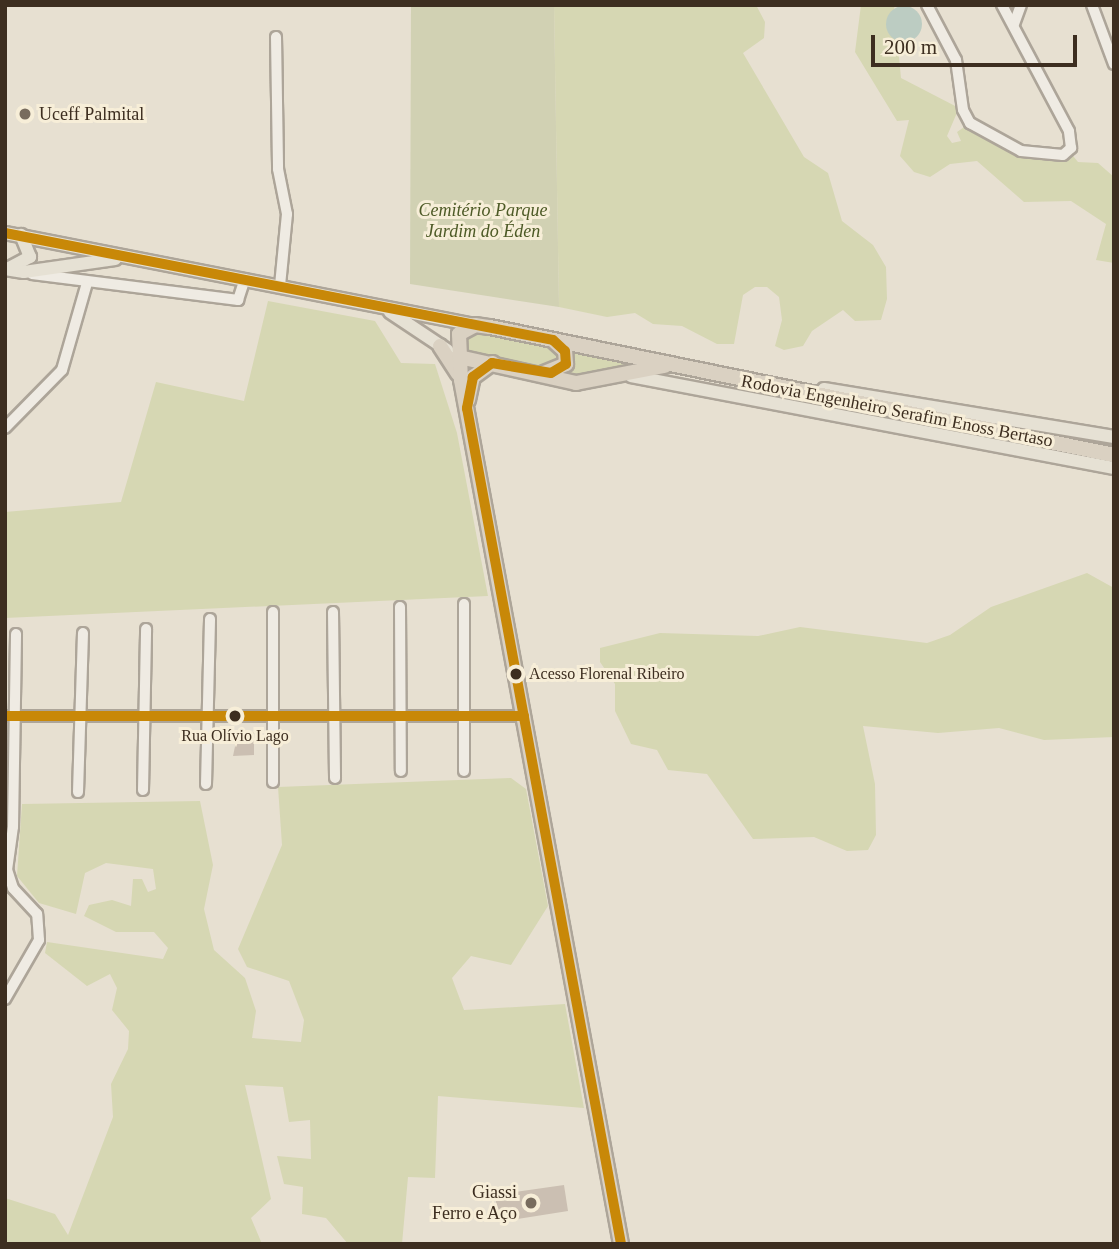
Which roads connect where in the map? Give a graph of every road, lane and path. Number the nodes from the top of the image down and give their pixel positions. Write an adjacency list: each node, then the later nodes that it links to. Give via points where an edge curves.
1 (927, 5): 5 (street, via 956,60 962,110 970,123 1021,151 1063,155 1071,148 1069,131)
2 (1002, 5): 5 (street)
3 (1021, 5): 5 (street)
4 (1092, 5): 7 (street)
5 (1014, 24)
6 (276, 37): 15 (street, via 278,169 287,214)
7 (1114, 64)
8 (5, 233): 9 (main road, Rodovia Engenheiro Serafim Enoss Bertaso)
9 (21, 234): 10 (main road, Rodovia Engenheiro Serafim Enoss Bertaso); 11 (main road, via 30,257)
10 (136, 259): 12 (main road, Rodovia Engenheiro Serafim Enoss Bertaso); 13 (main road, Rodovia Engenheiro Serafim Enoss Bertaso)
11 (5, 269): 12 (main road, Rodovia Engenheiro Serafim Enoss Bertaso)
12 (24, 272): 14 (street)
13 (245, 279): 14 (street, via 237,300); 15 (main road, Rodovia Engenheiro Serafim Enoss Bertaso)
14 (87, 283): 28 (street, via 62,370)
15 (280, 286): 16 (main road, Rodovia Engenheiro Serafim Enoss Bertaso)
16 (374, 304): 17 (main road, Rodovia Engenheiro Serafim Enoss Bertaso); 19 (main road, Rodovia Engenheiro Serafim Enoss Bertaso)
17 (475, 325): 18 (highway, Rodovia Engenheiro Serafim Enoss Bertaso); 20 (highway, via 459,334)
18 (553, 340): 22 (highway, Rodovia Engenheiro Serafim Enoss Bertaso); 23 (highway, via 565,351 566,364 556,372)
19 (440, 346): 20 (main road, Rodovia Engenheiro Serafim Enoss Bertaso); 25 (highway)
20 (459, 357): 21 (highway, Rodovia Engenheiro Serafim Enoss Bertaso); 25 (highway)
21 (492, 363): 23 (highway, Rodovia Engenheiro Serafim Enoss Bertaso); 27 (highway, via 473,377)
22 (680, 366): 24 (highway, Rodovia Engenheiro Serafim Enoss Bertaso); 26 (highway, Rodovia Engenheiro Serafim Enoss Bertaso)
23 (537, 372): 24 (highway, Rodovia Engenheiro Serafim Enoss Bertaso, via 576,383)
24 (620, 376): 31 (main road, via 673,381)
25 (461, 380): 27 (highway)
26 (758, 384): 29 (main road, via 931,405); 30 (highway, Rodovia Engenheiro Serafim Enoss Bertaso)
27 (467, 408): 48 (highway)
28 (5, 428)
29 (1114, 437)
30 (1114, 455)
31 (1114, 468)
32 (464, 604): 47 (street)
33 (400, 607): 46 (street)
34 (272, 612): 44 (street)
35 (333, 612): 45 (street)
36 (210, 619): 43 (street)
37 (146, 629): 42 (street)
38 (83, 633): 41 (street)
39 (16, 634): 40 (street)
40 (10, 716): 41 (street); 56 (street, via 13,827 7,870 13,888 37,914 39,940)
41 (80, 716): 42 (street); 55 (street)
42 (144, 716): 43 (street); 54 (street)
43 (208, 716): 44 (street); 53 (street)
44 (273, 716): 45 (street); 52 (street)
45 (335, 716): 46 (street); 51 (street)
46 (401, 716): 47 (street); 49 (street)
47 (464, 716): 48 (street); 50 (street)
48 (524, 716): 57 (highway)
49 (401, 771)
50 (464, 771)
51 (335, 778)
52 (273, 782)
53 (206, 784)
54 (143, 790)
55 (78, 792)
56 (5, 999)
57 (621, 1244)

